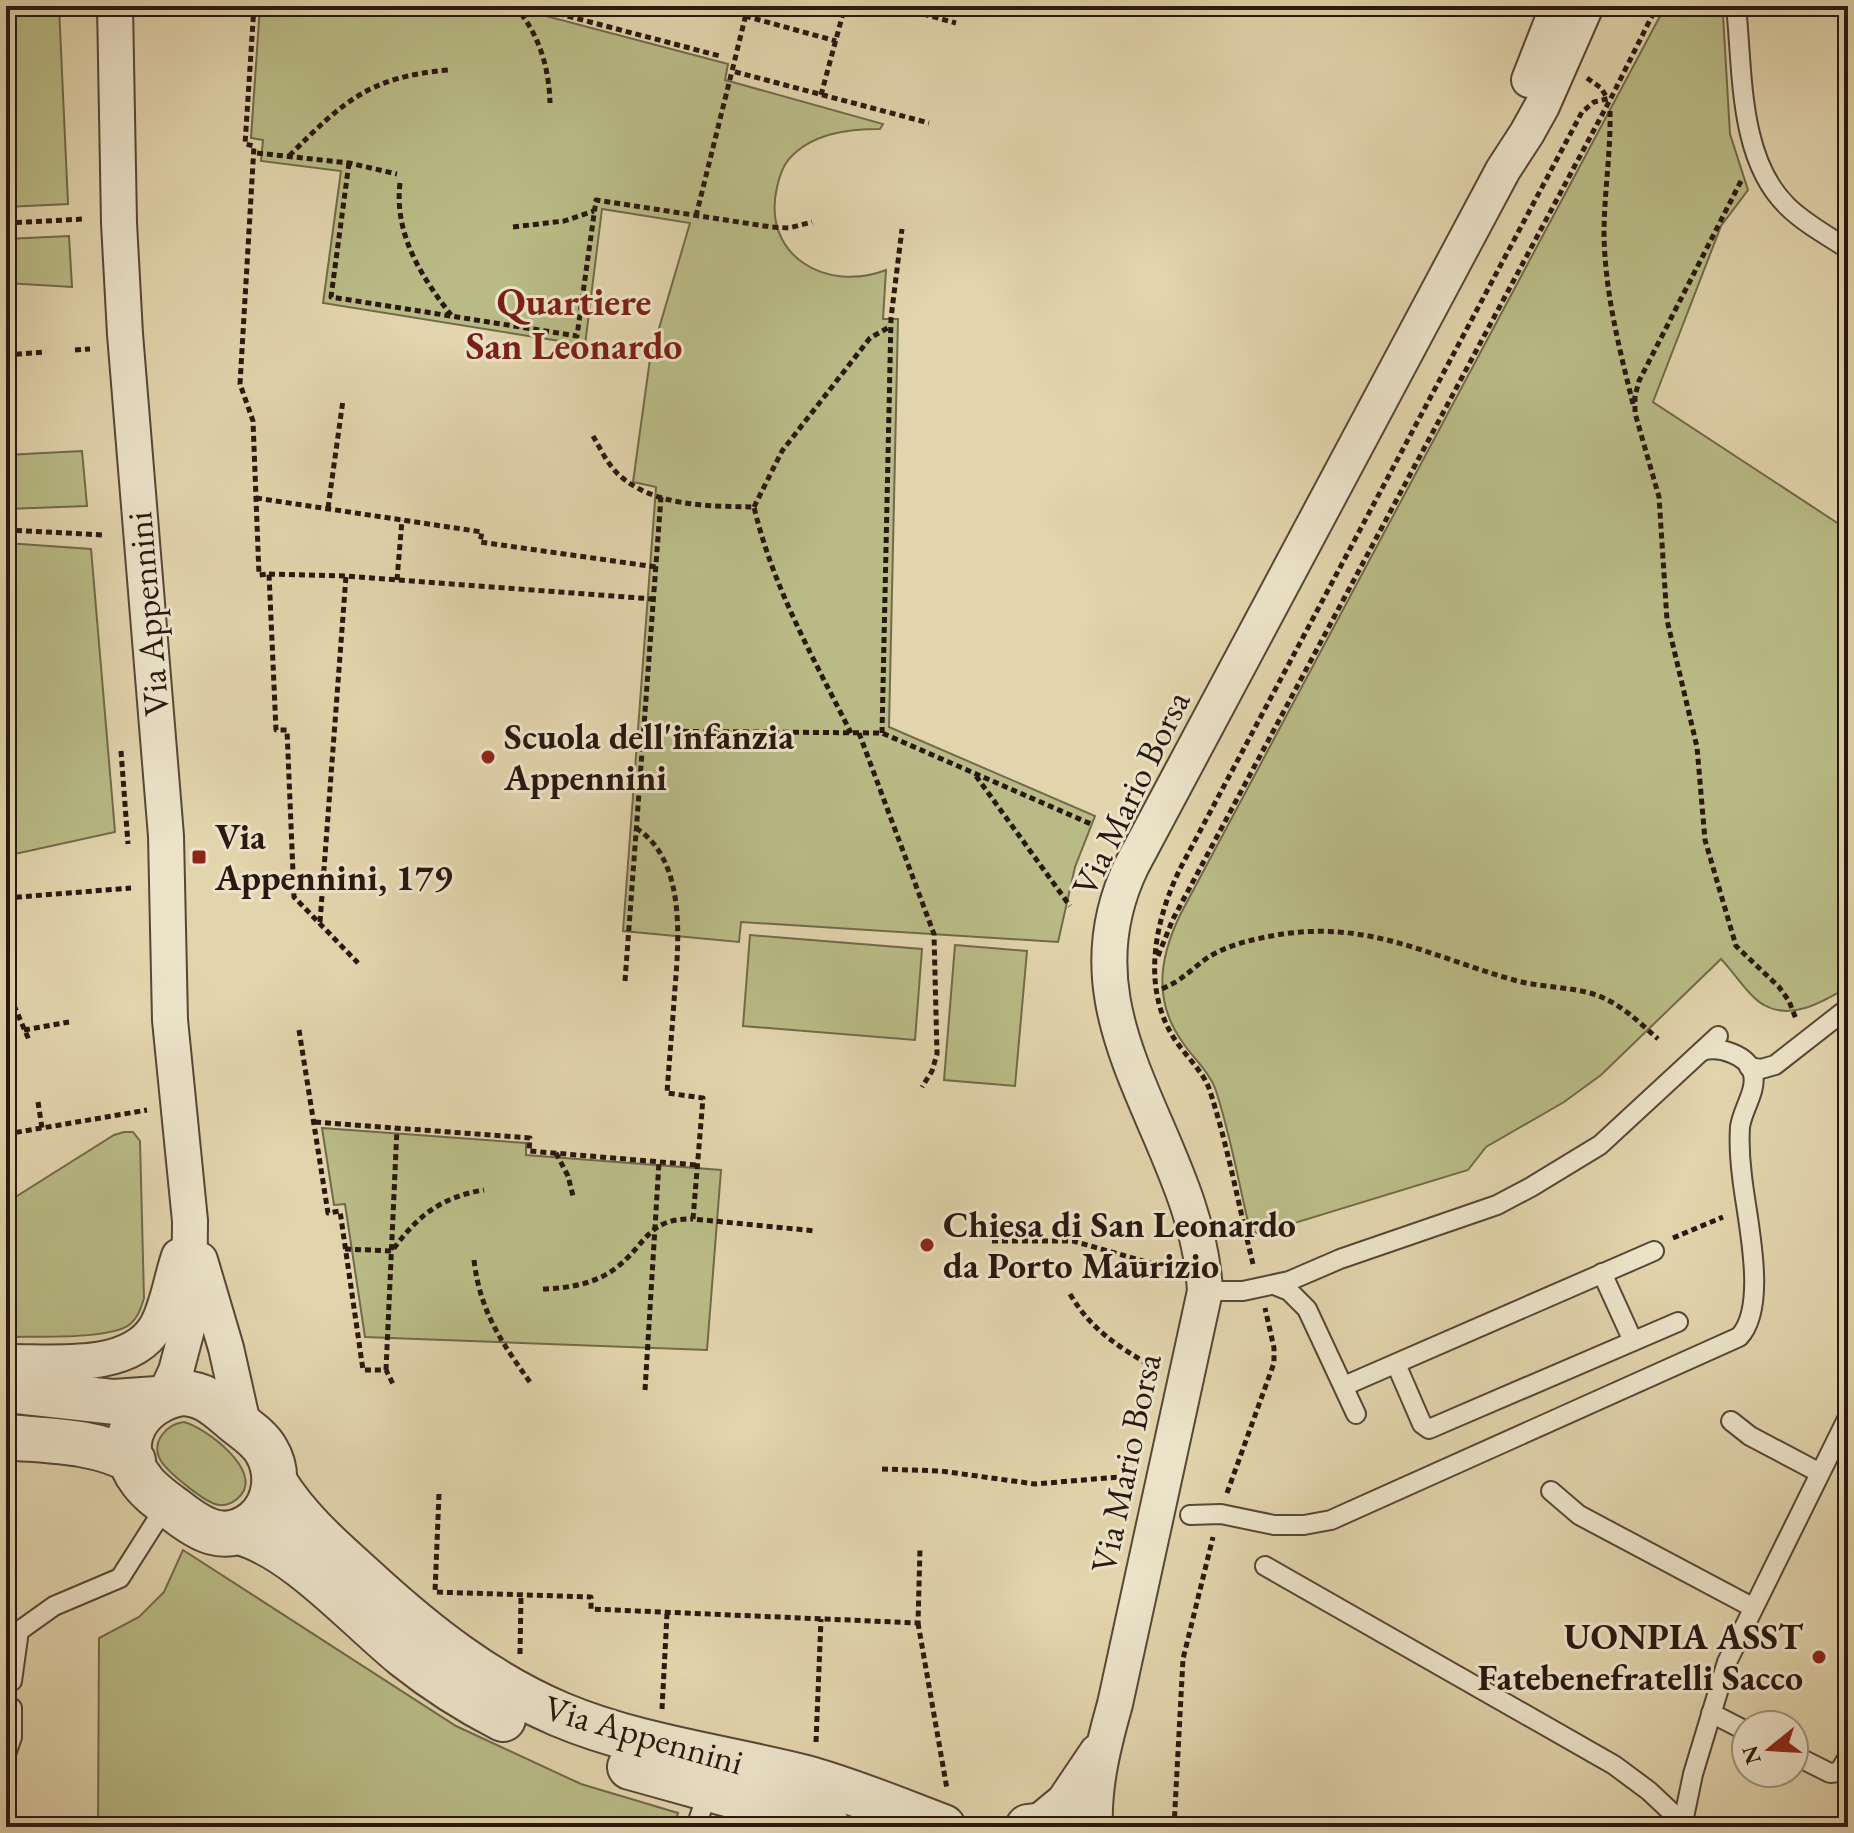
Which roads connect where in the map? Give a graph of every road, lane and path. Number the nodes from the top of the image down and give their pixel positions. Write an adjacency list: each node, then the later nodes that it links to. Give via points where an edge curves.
1 (115, 6): 104 (street, Via Appennini, via 125,334 166,836 170,1020)
2 (254, 6): 49 (path, via 245,144 254,146 240,384 253,421)
3 (515, 6): 21 (path, via 542,54)
4 (529, 6): 15 (path)
5 (748, 6): 12 (path)
6 (845, 6): 14 (path)
7 (894, 6): 13 (path)
8 (1558, 6): 27 (street, Via Mario Borsa, via 1524,93)
9 (1586, 6): 27 (street, Via Mario Borsa, via 1542,106)
10 (1657, 6): 20 (path)
11 (1736, 6): 38 (lane, via 1755,157 1789,209)
12 (745, 16): 14 (path); 17 (path)
13 (956, 23)
14 (836, 41): 19 (path)
15 (720, 56)
16 (448, 70): 25 (path, via 381,82 341,108)
17 (732, 71): 19 (path); 32 (path)
18 (1579, 73): 20 (path)
19 (821, 95): 23 (path)
20 (1609, 97): 74 (path, via 1173,919); 74 (path, via 1582,112 1182,865 1164,906)
21 (550, 103)
22 (1610, 111): 46 (path, via 1604,232 1608,292)
23 (929, 123)
24 (257, 153): 25 (path)
25 (289, 156): 26 (path)
26 (349, 163): 29 (path); 39 (path, via 331,297)
27 (1503, 170): 117 (street, Via Mario Borsa, via 1132,865 1112,913 1107,949 1111,1001 1126,1052 1180,1180 1201,1254)
28 (1745, 173): 46 (path, via 1639,381)
29 (397, 174)
30 (400, 183): 39 (path, via 399,208 411,253)
31 (595, 211): 32 (path, via 596,200); 36 (path); 39 (path, via 577,336)
32 (696, 216): 34 (path, via 789,228)
33 (84, 219): 35 (path)
34 (812, 222)
35 (6, 223)
36 (513, 227)
37 (902, 229): 40 (path)
38 (1848, 249)
39 (452, 316)
40 (891, 326): 50 (path, via 870,338 782,451); 63 (path)
41 (90, 349): 42 (path)
42 (75, 350)
43 (46, 352): 44 (path)
44 (6, 355)
45 (343, 400): 51 (path)
46 (1635, 413): 81 (path, via 1659,497 1667,620 1697,747 1709,856 1736,946 1779,987)
47 (593, 436): 48 (path, via 615,472)
48 (661, 497): 50 (path); 55 (path)
49 (256, 498): 51 (path); 56 (path, via 259,575)
50 (754, 507): 61 (path, via 778,589)
51 (328, 508): 52 (path)
52 (402, 520): 55 (path, via 482,532 480,542); 58 (path)
53 (6, 530): 54 (path)
54 (104, 535)
55 (656, 567): 59 (path)
56 (269, 574): 57 (path); 72 (path, via 276,730 287,730 294,897)
57 (346, 576): 58 (path); 72 (path)
58 (397, 580): 59 (path)
59 (653, 599): 60 (path)
60 (643, 731): 61 (path); 67 (path)
61 (851, 733): 62 (path)
62 (859, 733): 63 (path); 90 (path, via 934,934 937,1054)
63 (882, 733): 65 (path)
64 (121, 751): 68 (path)
65 (975, 775): 66 (path); 71 (path)
66 (1091, 824)
67 (636, 828): 75 (path); 99 (path, via 656,849 677,905 667,1093 703,1098)
68 (128, 844)
69 (131, 888): 70 (path)
70 (6, 898)
71 (1070, 906)
72 (320, 922): 73 (path)
73 (358, 963)
74 (1156, 969): 112 (path, via 1166,1024 1209,1086)
75 (625, 981)
76 (6, 987): 79 (path)
77 (1162, 989): 86 (path, via 1220,951 1269,936 1323,931 1382,938 1517,981 1597,996 1634,1017)
78 (1848, 1008): 89 (lane, via 1775,1065)
79 (17, 1014): 80 (path); 83 (path)
80 (6, 1016)
81 (1797, 1020)
82 (69, 1022): 83 (path)
83 (24, 1030): 87 (path)
84 (299, 1030): 93 (path)
85 (1718, 1036): 88 (lane)
86 (1658, 1039)
87 (29, 1040)
88 (1702, 1051): 89 (lane, via 1728,1051); 115 (lane, via 1600,1145 1531,1187 1465,1218)
89 (1749, 1067): 102 (lane, via 1754,1082 1740,1129)
90 (922, 1087)
91 (38, 1102): 94 (path)
92 (147, 1110): 94 (path)
93 (315, 1122): 95 (path); 108 (path, via 328,1213 340,1211)
94 (42, 1128): 96 (path)
95 (397, 1128): 97 (path, via 530,1138 529,1151); 109 (path)
96 (6, 1134)
97 (556, 1153): 98 (path); 101 (path)
98 (659, 1162): 99 (path); 105 (path)
99 (697, 1165): 103 (path)
100 (484, 1190): 109 (path, via 438,1205 406,1231)
101 (573, 1196)
102 (1746, 1207): 110 (path); 148 (lane, via 1754,1287 1750,1319 1739,1337 1331,1520 1274,1525 1221,1514)
103 (693, 1219): 105 (path, via 676,1218); 106 (path)
104 (190, 1221): 122 (street, Via Appennini, via 161,1316 136,1348 94,1360); 131 (street, Via Appennini, via 189,1322 176,1371); 135 (street, Via Appennini)
105 (655, 1226): 116 (path, via 614,1269 582,1284); 130 (path)
106 (816, 1231)
107 (992, 1241): 113 (path, via 1073,1241)
108 (345, 1249): 109 (path); 125 (path, via 363,1370)
109 (392, 1251): 125 (path)
110 (1654, 1251): 114 (lane)
111 (474, 1260): 127 (path, via 494,1330)
112 (1254, 1266)
113 (1164, 1267)
114 (1602, 1273): 121 (lane); 123 (lane)
115 (1274, 1285): 117 (lane); 128 (lane, via 1307,1309)
116 (543, 1289)
117 (1205, 1291): 164 (street, Via Mario Borsa)
118 (1070, 1294): 124 (path, via 1097,1331)
119 (1264, 1303): 147 (path, via 1274,1363)
120 (1678, 1322): 121 (lane)
121 (1633, 1341): 123 (lane, via 1429,1429)
122 (6, 1362)
123 (1396, 1364): 128 (lane)
124 (1155, 1368)
125 (386, 1370): 126 (path)
126 (393, 1384)
127 (532, 1385)
128 (1344, 1386): 132 (lane)
129 (6, 1390): 131 (street, Via Appennini, via 114,1402)
130 (645, 1390)
131 (157, 1399): 135 (street, Via Appennini, via 198,1394); 139 (street, Via Appennini, via 133,1424)
132 (1356, 1414)
133 (1848, 1417): 141 (lane)
134 (1731, 1421): 141 (lane)
135 (244, 1428): 143 (street, Via Appennini, via 266,1450)
136 (6, 1437): 137 (street)
137 (51, 1441): 138 (street); 139 (street, via 100,1448)
138 (6, 1456)
139 (133, 1461): 146 (street, Via Appennini, via 142,1482)
140 (882, 1469): 142 (path, via 1035,1484)
141 (1820, 1473): 154 (lane)
142 (1132, 1476)
143 (275, 1483): 150 (street, via 266,1510); 170 (street, Via Appennini, via 311,1530 387,1599 435,1640 519,1695 561,1715 652,1744 855,1793)
144 (1551, 1491): 154 (lane, via 1579,1515)
145 (439, 1494): 153 (path, via 435,1592)
146 (168, 1504): 150 (street, Via Appennini, via 210,1533); 159 (lane, via 120,1578 54,1606 19,1631)
147 (1223, 1505)
148 (1190, 1515)
149 (1216, 1528): 175 (path, via 1183,1659)
150 (239, 1532): 169 (street, Via Appennini, via 288,1555 448,1688 533,1734)
151 (920, 1548): 157 (path)
152 (1265, 1566): 171 (lane, via 1614,1765)
153 (521, 1595): 155 (path, via 591,1597 591,1609); 158 (path)
154 (1752, 1607): 161 (lane)
155 (667, 1614): 156 (path); 162 (path)
156 (821, 1619): 157 (path); 165 (path)
157 (918, 1623): 170 (path)
158 (520, 1665)
159 (12, 1681)
160 (12, 1708): 166 (lane)
161 (1711, 1713): 163 (lane); 171 (lane)
162 (662, 1714)
163 (1730, 1723)
164 (1106, 1734): 172 (street, Via Mario Borsa, via 1075,1787); 174 (street, Via Mario Borsa)
165 (816, 1745)
166 (6, 1754)
167 (1848, 1757): 168 (lane, via 1835,1774)
168 (1810, 1762)
169 (702, 1808): 173 (street, Via Appennini, via 781,1809)
170 (945, 1808)
171 (1682, 1824)
172 (1042, 1826)
173 (828, 1827)
174 (1095, 1827)
175 (1174, 1827)

